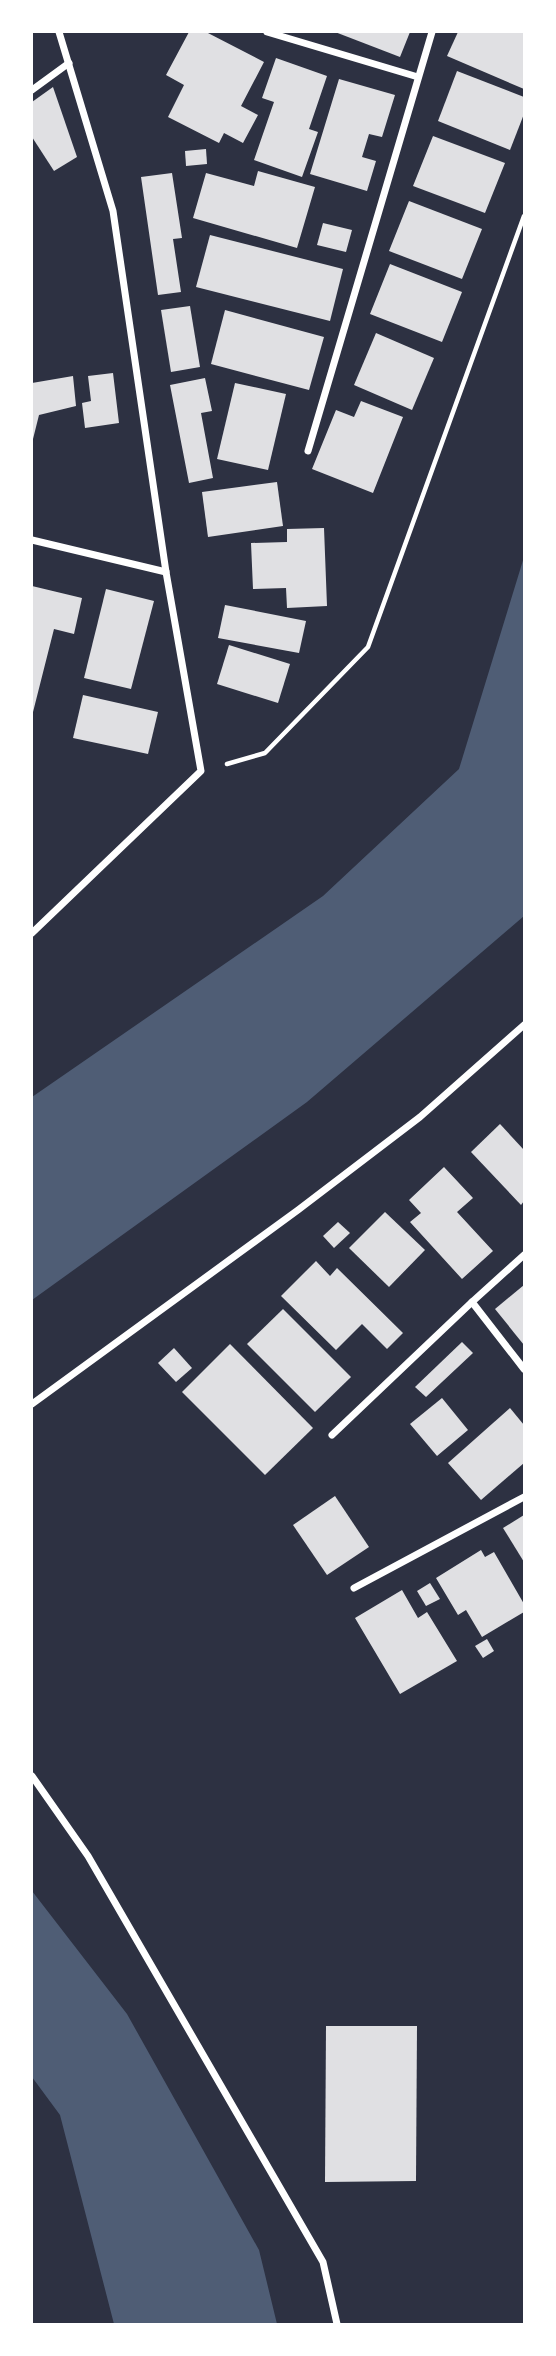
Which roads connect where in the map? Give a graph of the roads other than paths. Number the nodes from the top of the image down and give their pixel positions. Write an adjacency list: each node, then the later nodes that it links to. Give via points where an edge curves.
1 (59, 32): 4 (street)
2 (267, 32): 5 (street)
3 (432, 32): 5 (street)
4 (69, 63): 6 (street); 9 (street, via 113,211)
5 (418, 77): 7 (street)
6 (32, 90)
7 (308, 451)
8 (32, 540): 9 (street)
9 (166, 572): 10 (street, via 201,771)
10 (32, 933)
11 (524, 1025): 15 (street, via 409,1126)
12 (524, 1255): 13 (street)
13 (472, 1302): 14 (street); 16 (street)
14 (524, 1369)
15 (32, 1404)
16 (332, 1435)
17 (524, 1497): 18 (street)
18 (354, 1588)
19 (32, 1776): 20 (street, via 88,1856 323,2262)
20 (337, 2325)

